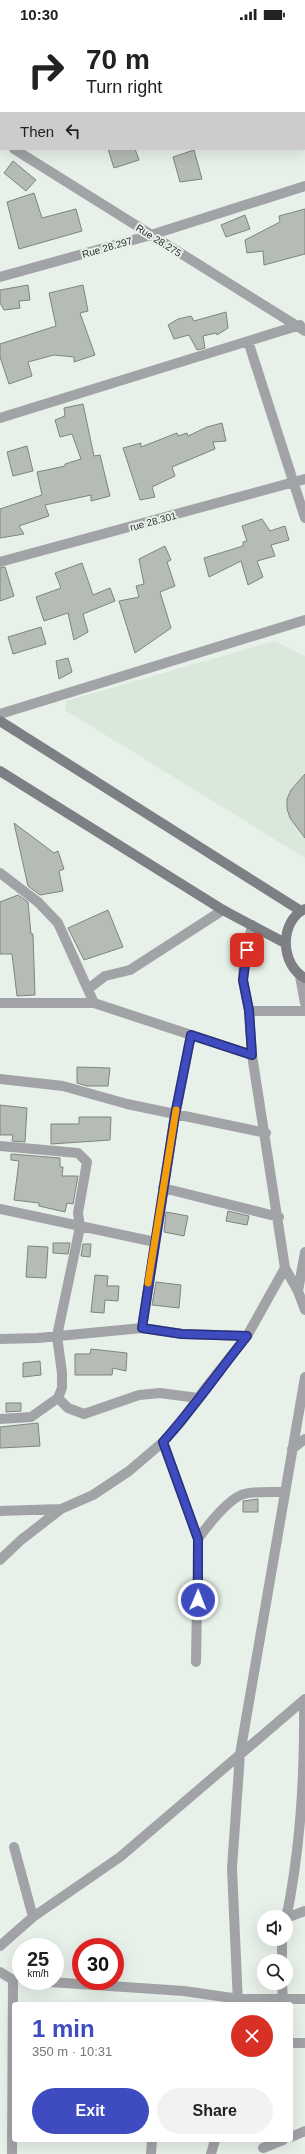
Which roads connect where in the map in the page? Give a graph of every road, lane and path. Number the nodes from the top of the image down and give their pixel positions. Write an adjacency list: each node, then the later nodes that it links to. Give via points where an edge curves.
1 (16, 150): 3 (street, Rue 28.275)
2 (305, 186): 3 (street, Rue 28.297)
3 (151, 235): 4 (street, Rue 28.297); 5 (street, Rue 28.275)
4 (0, 277)
5 (302, 327): 6 (street)
6 (248, 341): 7 (street); 9 (street)
7 (0, 418)
8 (305, 479): 9 (street, rue 28.301)
9 (295, 482): 10 (street); 11 (street, rue 28.301)
10 (305, 518)
11 (0, 562)
12 (305, 620): 13 (street)
13 (0, 714)
14 (0, 721): 18 (main road)
15 (0, 771): 17 (main road)
16 (0, 873): 22 (street, via 38,902 58,922)
17 (223, 910): 19 (main road); 22 (street, via 130,970 105,976)
18 (303, 910): 20 (main road, via 290,923)
19 (252, 925): 20 (main road); 26 (street, via 243,980)
20 (285, 943): 21 (main road, via 291,966)
21 (303, 977): 25 (street)
22 (88, 989): 24 (street)
23 (0, 1003): 24 (street)
24 (94, 1003): 28 (street)
25 (305, 1003)
26 (249, 1010): 27 (street); 29 (street)
27 (305, 1012)
28 (191, 1035): 29 (street); 31 (street)
29 (252, 1055): 32 (street)
30 (0, 1079): 31 (street, via 63,1086)
31 (175, 1115): 32 (street); 34 (street)
32 (266, 1133): 36 (street)
33 (0, 1146): 37 (street, via 78,1153 83,1157 87,1162 78,1213)
34 (163, 1188): 36 (street); 38 (street)
35 (0, 1209): 37 (street)
36 (278, 1217): 40 (street)
37 (80, 1227): 38 (street); 44 (street)
38 (155, 1242): 43 (street)
39 (305, 1252): 41 (street)
40 (285, 1268): 41 (street); 45 (street)
41 (298, 1291): 42 (street)
42 (305, 1310)
43 (142, 1328): 44 (street); 45 (street, via 182,1334)
44 (57, 1336): 46 (street); 48 (street, via 62,1373 62,1388)
45 (247, 1336): 49 (street)
46 (0, 1339)
47 (305, 1377): 53 (street)
48 (58, 1398): 49 (street, via 68,1408 84,1414 139,1395 160,1393); 50 (street, via 31,1417)
49 (198, 1398): 52 (street)
50 (0, 1419)
51 (305, 1439): 53 (street)
52 (163, 1442): 55 (street, via 129,1471 93,1496); 57 (street)
53 (292, 1449): 54 (street)
54 (284, 1492): 57 (street, via 243,1494 207,1525); 62 (street)
55 (61, 1509): 56 (street); 58 (street)
56 (0, 1512)
57 (198, 1539): 59 (street)
58 (0, 1560)
59 (196, 1662)
60 (304, 1700): 61 (street); 62 (street)
61 (305, 1737): 63 (street)
62 (240, 1754): 69 (street, via 120,1857); 79 (street, via 232,1868)
63 (304, 1782): 65 (street)
64 (14, 1847): 69 (street)
65 (301, 1853): 66 (street)
66 (288, 1910)
67 (305, 1911): 68 (street)
68 (293, 1916)
69 (33, 1917): 70 (street)
70 (0, 1946)
71 (0, 1972): 72 (street)
72 (12, 1978)
73 (64, 1983): 79 (street, via 184,1990)
74 (16, 1990): 78 (street)
75 (282, 1990): 77 (street)
76 (305, 2000): 77 (street)
77 (283, 2001): 79 (street)
78 (16, 2002)
79 (238, 2002)
80 (293, 2043): 81 (street)
81 (305, 2043)
82 (305, 2131): 83 (street)
83 (293, 2136)
84 (12, 2142): 89 (street)
85 (152, 2142): 90 (street)
86 (214, 2142): 91 (street)
87 (277, 2142): 88 (street)
88 (263, 2147)
89 (12, 2154)
90 (151, 2154)
91 (211, 2154)

